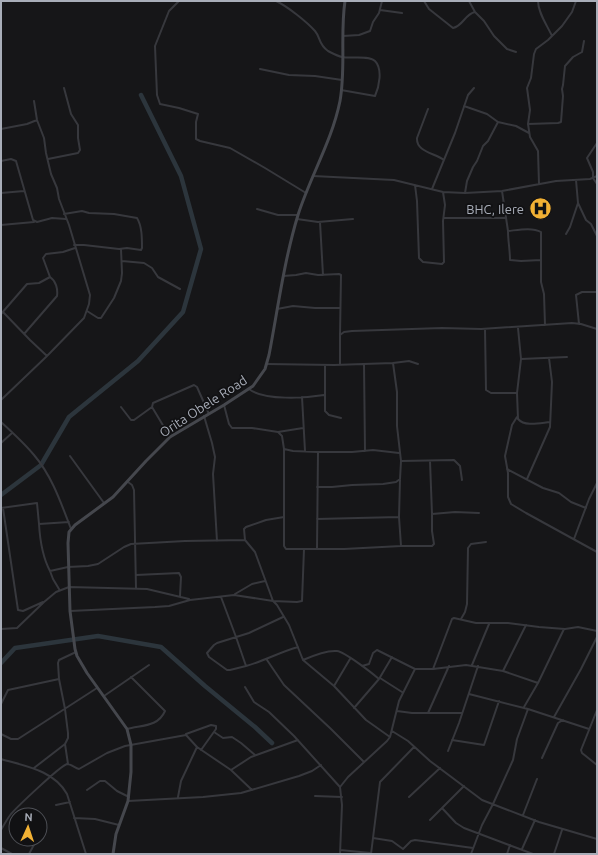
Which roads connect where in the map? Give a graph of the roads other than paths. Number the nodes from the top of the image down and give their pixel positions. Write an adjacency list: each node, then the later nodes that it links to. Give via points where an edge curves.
1 (179, 1): 46 (street, via 167,15 155,46 157,93 160,104 198,114 196,139 230,148)
2 (276, 1): 16 (street, via 306,22 316,33 322,46)
3 (345, 1): 12 (main road, Orita Obele Road)
4 (382, 1): 9 (street)
5 (424, 1): 10 (street, via 429,9 453,28)
6 (469, 1): 10 (street)
7 (538, 1): 13 (street, via 542,17)
8 (576, 1): 13 (street, via 572,12)
9 (380, 10): 11 (street); 12 (street, via 370,31)
10 (475, 12): 15 (street, via 506,48)
11 (402, 13)
12 (343, 36): 16 (main road, Orita Obele Road)
13 (552, 36): 27 (street, via 534,51 531,78 527,88 530,110)
14 (584, 41): 27 (street, via 582,52 565,66 561,122)
15 (516, 52)
16 (343, 57): 18 (main road, Orita Obele Road); 21 (street, via 374,60 379,69 380,80 374,96)
17 (260, 69): 18 (street, via 289,75)
18 (342, 80): 21 (main road, Orita Obele Road)
19 (64, 88): 31 (street, via 71,114 78,125 80,150 78,153)
20 (474, 88): 23 (street)
21 (341, 90): 34 (main road, Orita Obele Road, via 335,120)
22 (34, 101): 25 (street)
23 (464, 106): 26 (street, via 487,114); 32 (street)
24 (428, 110): 32 (street, via 417,141 421,148)
25 (37, 120): 28 (street); 31 (street)
26 (498, 122): 29 (street, via 516,126); 47 (street, via 473,167)
27 (528, 124): 29 (street)
28 (1, 129)
29 (529, 133): 38 (street, via 538,151)
30 (597, 143): 36 (street, via 587,158)
31 (48, 158): 50 (street)
32 (444, 160): 41 (street)
33 (1, 161): 43 (street, via 16,161)
34 (313, 176): 40 (street, via 382,179); 46 (main road, Orita Obele Road)
35 (597, 176): 36 (street)
36 (593, 178): 37 (street); 39 (street)
37 (576, 180): 38 (street); 48 (street)
38 (539, 184): 42 (street)
39 (597, 184)
40 (415, 185): 41 (street); 52 (street, via 421,261 444,263)
41 (432, 189): 44 (street)
42 (502, 190): 47 (street); 53 (street)
43 (24, 191): 45 (street); 56 (street)
44 (443, 192): 47 (street); 52 (street)
45 (1, 193)
46 (306, 193): 51 (main road, Orita Obele Road)
47 (465, 193)
48 (578, 203): 60 (street); 61 (street)
49 (257, 209): 51 (street)
50 (64, 214): 54 (street); 63 (street, via 82,211 137,218 142,234 142,249)
51 (298, 217): 57 (street); 66 (main road, Orita Obele Road)
52 (444, 218): 53 (street)
53 (506, 218): 59 (street)
54 (66, 219): 56 (street); 62 (street)
55 (353, 219): 57 (street)
56 (34, 221): 58 (street)
57 (320, 222): 67 (street)
58 (1, 225)
59 (508, 231): 64 (street, via 510,260); 64 (street, via 540,231)
60 (566, 234)
61 (597, 236)
62 (74, 247): 63 (street, via 84,245); 68 (street, via 44,255); 73 (street, via 90,295)
63 (121, 249): 65 (street)
64 (541, 260): 76 (street)
65 (122, 261): 69 (street, via 144,263 152,268 158,277); 73 (street, via 121,281 102,318)
66 (283, 276): 67 (street, via 306,273); 72 (main road, Orita Obele Road)
67 (323, 276): 71 (street, via 341,275)
68 (50, 277): 74 (street, via 39,283 27,284); 80 (street, via 58,290 57,296)
69 (180, 289)
70 (597, 292): 75 (street, via 582,292 576,295)
71 (340, 308): 72 (street, via 293,306); 81 (street)
72 (277, 309): 87 (main road, Orita Obele Road)
73 (87, 311): 82 (street, via 82,321)
74 (2, 313): 80 (street)
75 (579, 324): 76 (street); 79 (street)
76 (545, 325): 77 (street)
77 (518, 328): 78 (street); 85 (street)
78 (485, 329): 81 (street, via 352,331); 93 (street, via 486,390 491,393)
79 (597, 329)
80 (24, 334): 82 (street)
81 (340, 335): 91 (street)
82 (47, 356): 96 (street)
83 (567, 357): 84 (street)
84 (549, 358): 85 (street); 105 (street, via 552,382)
85 (521, 359): 93 (street)
86 (393, 363): 88 (street); 89 (street, via 409,361); 115 (street)
87 (267, 364): 90 (street); 92 (main road, Orita Obele Road, via 258,380)
88 (364, 364): 91 (street); 113 (street)
89 (418, 364)
90 (325, 365): 91 (street); 94 (street)
91 (340, 365)
92 (249, 389): 95 (street, via 257,394 285,398); 97 (main road, Orita Obele Road)
93 (517, 394): 102 (street)
94 (324, 395): 95 (street); 103 (street, via 326,414)
95 (302, 397): 106 (street)
96 (1, 400)
97 (224, 405): 100 (main road, Orita Obele Road); 107 (street, via 232,428)
98 (121, 406): 99 (street, via 131,420)
99 (152, 408): 100 (street, via 153,404 165,397 194,385); 109 (street)
100 (209, 414): 101 (main road, Orita Obele Road)
101 (204, 416): 109 (main road, Orita Obele Road); 139 (street, via 215,457 213,474)
102 (517, 417): 105 (street, via 520,422 526,424); 119 (street, via 512,425 505,452)
103 (341, 418)
104 (1, 422): 108 (street)
105 (550, 422): 121 (street, via 550,429)
106 (303, 428): 107 (street); 112 (street)
107 (278, 432): 111 (street, via 282,436)
108 (12, 433): 110 (street); 134 (street, via 41,465 56,491)
109 (170, 437): 123 (main road, Orita Obele Road)
110 (1, 443)
111 (284, 449): 112 (street); 131 (street)
112 (305, 451): 114 (street)
113 (365, 451): 114 (street); 115 (street)
114 (318, 452): 125 (street)
115 (400, 453): 117 (street)
116 (70, 456): 126 (street)
117 (401, 461): 118 (street); 120 (street)
118 (430, 461): 122 (street, via 456,461 460,466); 130 (street)
119 (507, 469): 121 (street); 137 (street, via 508,497 511,504)
120 (400, 479): 125 (street, via 383,484); 132 (street)
121 (527, 479): 128 (street)
122 (462, 480)
123 (128, 482): 126 (main road, Orita Obele Road); 141 (street, via 134,490)
124 (597, 483): 128 (street)
125 (317, 487): 133 (street)
126 (105, 504): 136 (main road, Orita Obele Road)
127 (2, 508): 135 (street, via 36,504); 158 (street, via 18,610 23,611)
128 (586, 508): 137 (street)
129 (479, 513): 130 (street)
130 (432, 514): 142 (street, via 434,545)
131 (284, 517): 138 (street, via 246,527); 143 (street, via 285,548)
132 (399, 518): 133 (street); 142 (street)
133 (317, 519): 144 (street)
134 (68, 522): 135 (street); 136 (street)
135 (40, 524): 147 (street, via 40,541)
136 (71, 529): 146 (main road)
137 (574, 539): 145 (street)
138 (245, 540): 139 (street); 149 (street, via 255,552)
139 (217, 541): 141 (street)
140 (486, 542): 161 (street, via 471,544 468,548 468,597)
141 (134, 544): 146 (street, via 124,547 98,564); 148 (street)
142 (401, 546): 144 (street)
143 (304, 549): 144 (street); 157 (street, via 302,601)
144 (317, 549)
145 (597, 552)
146 (68, 567): 147 (street); 150 (main road)
147 (50, 571): 152 (street)
148 (136, 575): 151 (street); 154 (street, via 180,573)
149 (265, 581): 153 (street, via 252,584); 157 (street)
150 (69, 587): 151 (street); 152 (street); 159 (main road)
151 (136, 588): 154 (street)
152 (60, 589): 158 (street)
153 (234, 595): 155 (street); 157 (street)
154 (180, 596): 156 (street)
155 (221, 597): 156 (street); 167 (street)
156 (190, 600): 159 (street, via 169,606)
157 (273, 601): 160 (street)
158 (44, 602): 164 (street, via 17,628)
159 (70, 611): 170 (main road)
160 (283, 617): 167 (street); 169 (street, via 292,630)
161 (461, 619): 162 (street); 182 (street, via 452,620)
162 (489, 623): 163 (street, via 508,622); 175 (street)
163 (526, 626): 165 (street); 183 (street)
164 (1, 629)
165 (564, 629): 166 (street, via 578,627); 187 (street)
166 (597, 631)
167 (236, 637): 177 (street); 177 (street, via 217,643 208,650 208,655 227,670)
168 (597, 637): 204 (street)
169 (298, 648): 173 (street, via 279,653); 174 (street)
170 (76, 652): 185 (street, via 58,661); 190 (main road)
171 (392, 657): 178 (street, via 376,650 369,664); 181 (street); 186 (street)
172 (350, 659): 174 (street, via 336,651); 178 (street); 188 (street)
173 (267, 660): 177 (street); 226 (street, via 284,685)
174 (303, 660): 188 (street)
175 (472, 665): 179 (street); 180 (street)
176 (149, 666): 184 (street)
177 (246, 666)
178 (362, 666): 186 (street)
179 (449, 666): 182 (street); 202 (street)
180 (478, 666): 183 (street); 192 (street)
181 (416, 669): 182 (street); 191 (street)
182 (433, 669)
183 (503, 671): 187 (street)
184 (130, 678): 193 (street); 208 (street, via 165,711 161,719 155,723)
185 (59, 679): 195 (street, via 8,690); 197 (street)
186 (379, 679): 191 (street); 198 (street)
187 (538, 683): 196 (street)
188 (334, 686): 198 (street)
189 (245, 687): 215 (street, via 254,702)
190 (98, 688): 193 (main road); 197 (street)
191 (403, 692): 201 (street)
192 (469, 694): 194 (street); 203 (street)
193 (104, 696): 208 (main road)
194 (499, 701): 196 (street); 216 (street, via 484,745)
195 (1, 704)
196 (524, 707): 199 (street)
197 (65, 708): 212 (street, via 18,739); 217 (street, via 68,738)
198 (354, 708): 214 (street)
199 (528, 709): 204 (street); 245 (street, via 512,760)
200 (597, 710): 209 (street)
201 (397, 711): 202 (street); 210 (street)
202 (428, 713): 203 (street)
203 (462, 713): 216 (street)
204 (554, 716): 205 (street)
205 (558, 718): 206 (street); 207 (street)
206 (563, 720): 207 (street); 209 (street)
207 (558, 723): 224 (street)
208 (127, 729): 218 (main road)
209 (589, 729): 229 (street, via 582,752)
210 (392, 731): 214 (street); 220 (street)
211 (214, 732): 213 (street, via 217,728 213,724); 221 (street); 223 (street, via 222,738 232,737)
212 (1, 734)
213 (186, 734): 218 (street); 219 (street)
214 (390, 737): 226 (street)
215 (298, 740): 223 (street); 228 (street)
216 (452, 740): 222 (street)
217 (65, 744): 227 (street); 230 (street)
218 (131, 745): 227 (street, via 108,753 82,768); 243 (main road)
219 (197, 747): 221 (street); 240 (street, via 181,781)
220 (414, 747): 231 (street); 256 (street, via 380,782)
221 (201, 750): 232 (street)
222 (448, 751)
223 (255, 755): 232 (street)
224 (542, 758)
225 (1, 759): 230 (street)
226 (364, 762): 236 (street)
227 (68, 764): 233 (street)
228 (321, 765): 236 (street); 238 (street, via 307,773)
229 (597, 765)
230 (34, 768): 233 (street)
231 (440, 768): 235 (street); 242 (street)
232 (231, 770): 238 (street)
233 (50, 777): 244 (street, via 65,790); 253 (street, via 11,814)
234 (537, 779): 248 (street)
235 (464, 786): 245 (street, via 482,800); 247 (street)
236 (340, 787): 241 (street)
237 (87, 790): 243 (street, via 105,780)
238 (252, 790): 240 (street, via 203,797)
239 (315, 796): 241 (street)
240 (178, 797): 243 (street)
241 (342, 797): 262 (street)
242 (409, 797)
243 (129, 799): 252 (main road)
244 (70, 802): 246 (street); 249 (street)
245 (493, 804): 248 (street); 255 (street)
246 (56, 805)
247 (442, 808): 250 (street); 255 (street, via 460,826)
248 (523, 816): 251 (street)
249 (74, 818): 252 (street, via 96,819); 267 (street)
250 (430, 820)
251 (535, 820): 254 (street); 261 (street)
252 (119, 825): 268 (main road)
253 (1, 830)
254 (562, 830): 257 (street); 274 (street)
255 (478, 833): 258 (street); 260 (street)
256 (373, 838): 260 (street, via 392,841 403,849 415,840); 270 (street)
257 (597, 839)
258 (510, 845): 261 (street); 272 (street)
259 (1, 848): 263 (street)
260 (473, 848): 271 (street)
261 (522, 849): 273 (street)
262 (340, 850): 269 (street); 270 (street)
263 (8, 853): 264 (street)
264 (12, 854)
265 (74, 854): 266 (street)
266 (82, 854)
267 (86, 854)
268 (113, 854)
269 (340, 854)
270 (371, 854)
271 (471, 854)
272 (507, 854)
273 (533, 854)
274 (554, 854)

